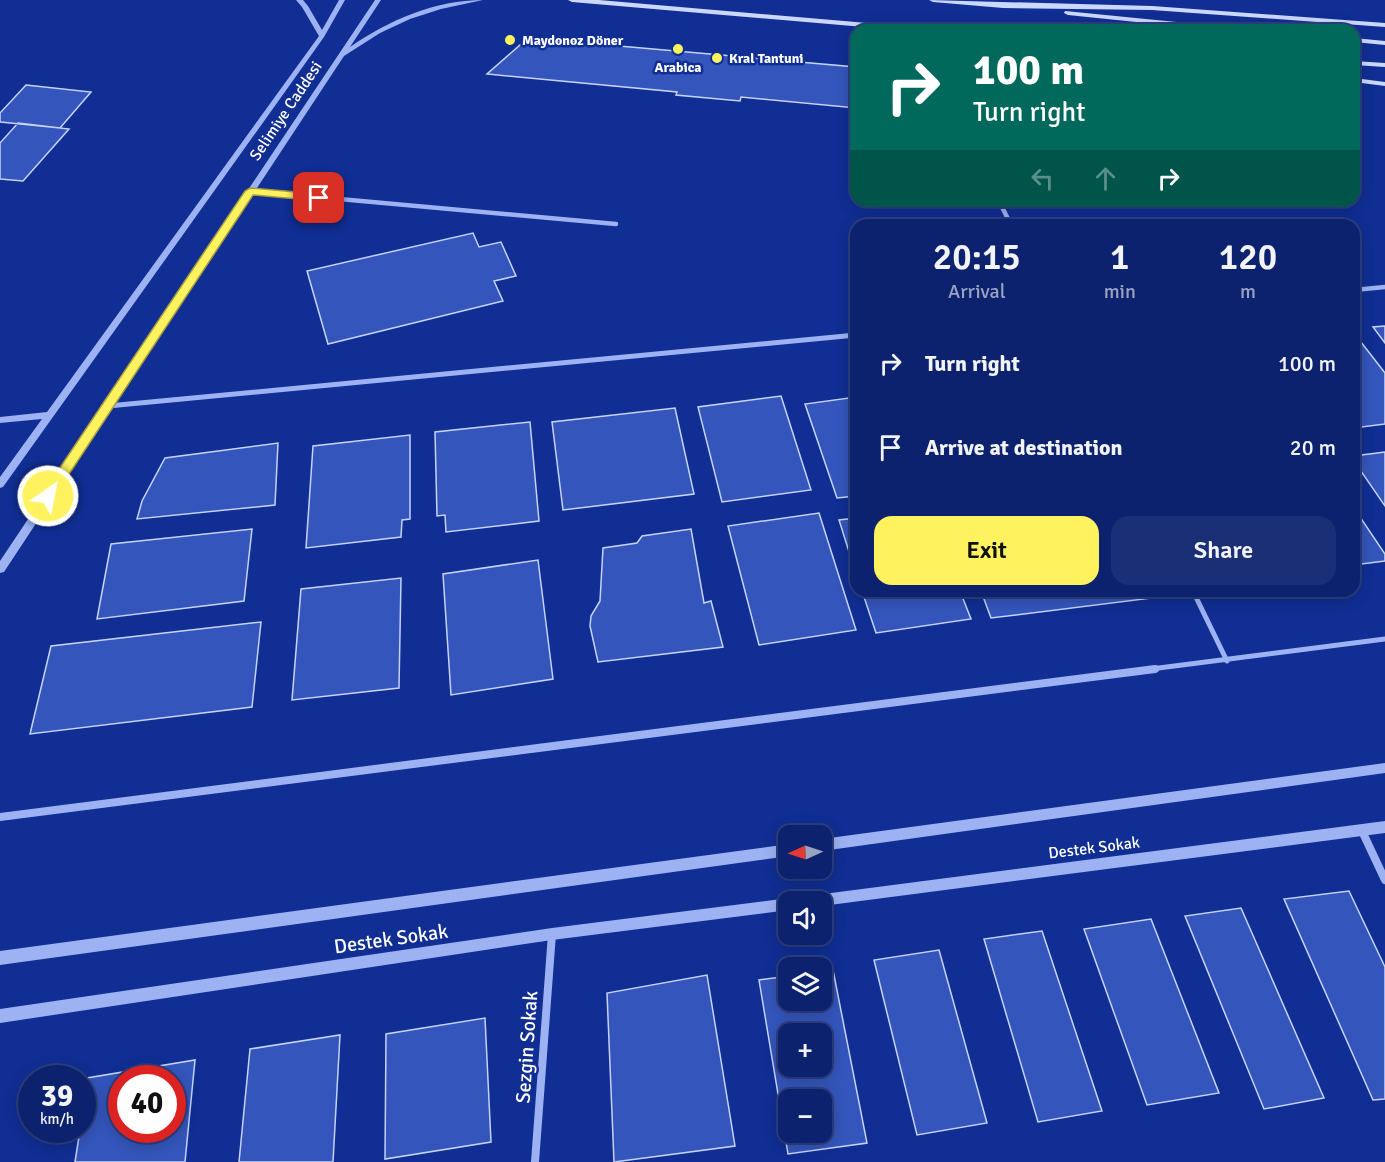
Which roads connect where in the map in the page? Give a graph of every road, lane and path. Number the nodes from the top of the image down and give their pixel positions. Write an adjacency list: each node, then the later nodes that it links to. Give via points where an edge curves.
1 (299, 0): 11 (street)
2 (342, 0): 11 (street, Selimiye Caddesi)
3 (378, 0): 14 (street, Selimiye Caddesi)
4 (480, 0): 14 (street, via 406,16 377,30)
5 (572, 0): 8 (main road)
6 (933, 0): 7 (main road)
7 (998, 5): 9 (main road); 10 (main road, via 1152,8)
8 (850, 24)
9 (1180, 24)
10 (1385, 25)
11 (322, 36): 25 (street, Selimiye Caddesi)
12 (1360, 41): 13 (main road)
13 (1385, 43)
14 (340, 58): 19 (street, Selimiye Caddesi)
15 (1360, 63): 16 (main road)
16 (1385, 65)
17 (1360, 81): 18 (main road)
18 (1385, 84)
19 (250, 191): 20 (street); 24 (street, Selimiye Caddesi)
20 (616, 224)
21 (1385, 287): 22 (street)
22 (1360, 289)
23 (850, 336): 24 (street)
24 (108, 406): 28 (street, Selimiye Caddesi)
25 (48, 416): 26 (street); 27 (street, Selimiye Caddesi)
26 (0, 420)
27 (0, 484)
28 (0, 569)
29 (1196, 597): 31 (street)
30 (1385, 639): 31 (street)
31 (1227, 661): 33 (street)
32 (1385, 768): 36 (street)
33 (0, 817)
34 (1385, 827): 35 (street, Destek Sokak)
35 (1362, 830): 38 (street); 39 (street, Destek Sokak)
36 (832, 844)
37 (778, 851): 43 (street, Destek Sokak)
38 (1385, 880)
39 (832, 899)
40 (778, 905): 41 (street, Destek Sokak)
41 (552, 934): 45 (street, Destek Sokak); 46 (street, Sezgin Sokak)
42 (0, 952): 43 (street)
43 (14, 956): 44 (street, Destek Sokak)
44 (0, 958)
45 (0, 1016)
46 (536, 1162)

